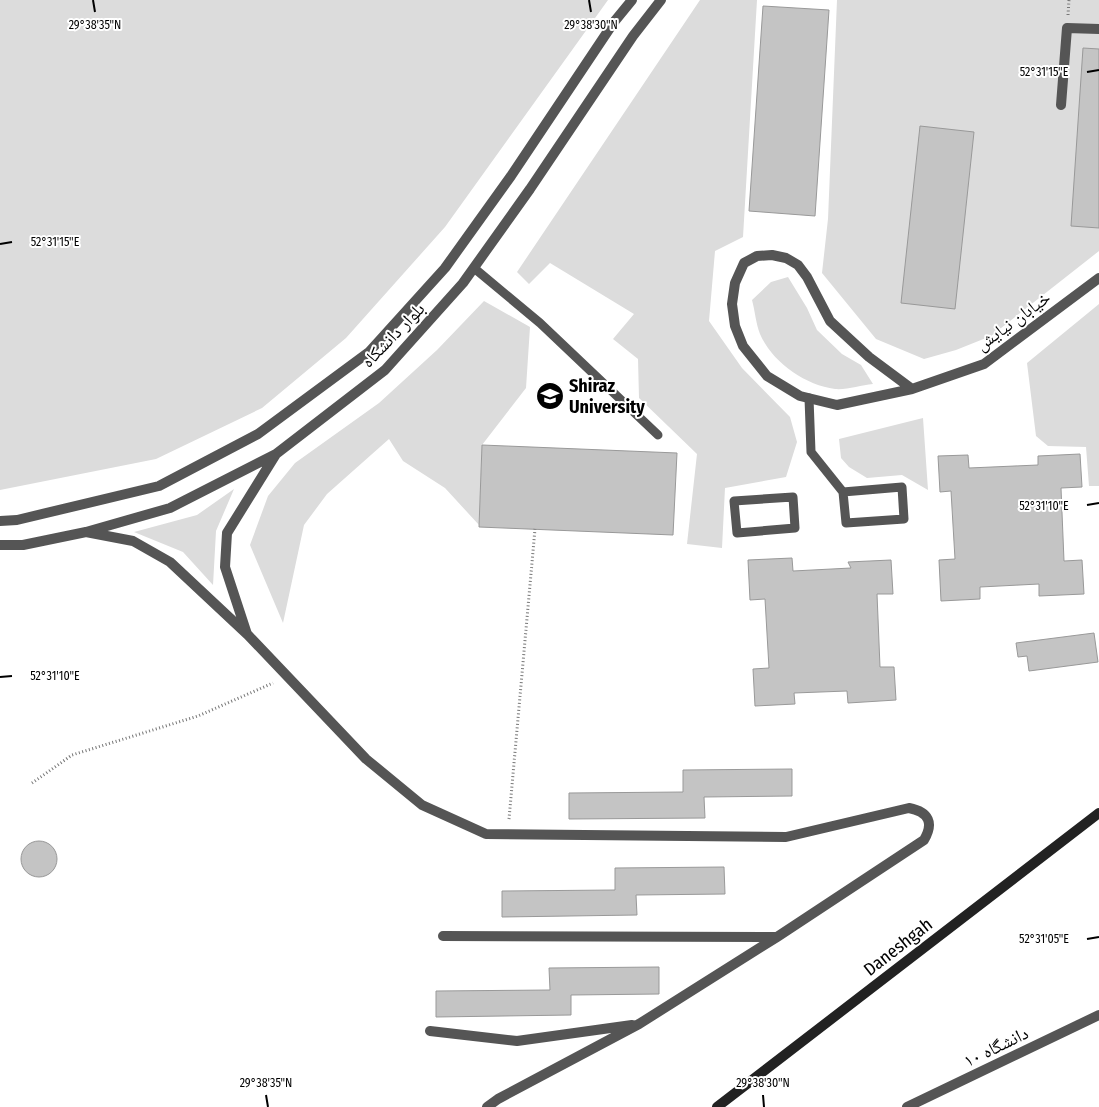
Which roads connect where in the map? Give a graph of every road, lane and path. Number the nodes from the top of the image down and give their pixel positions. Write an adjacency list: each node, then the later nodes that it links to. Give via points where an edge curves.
1 (632, 0): 13 (street, بلوار دانشکاه, via 444,268 369,352 258,434 159,486 17,520)
2 (661, 0): 5 (street, بلوار دانشکاه)
3 (1099, 29): 4 (street, via 1067,28)
4 (1061, 105)
5 (474, 268): 9 (lane, via 540,323); 10 (street, بلوار دانشکاه, via 385,370)
6 (1099, 278): 7 (street, خیابان نیایش, via 984,364)
7 (912, 389): 8 (street, خیابان نیایش, via 837,405); 8 (street, خیابان نیایش, via 869,357 830,321 798,265 786,258 757,256 744,263 734,283 735,326 744,346 768,376)
8 (809, 398): 11 (lane, via 811,452)
9 (658, 435)
10 (276, 454): 15 (street, بلوار دانشکاه, via 170,508); 17 (street, via 227,533 226,567)
11 (843, 492): 11 (lane, via 846,523 904,518 902,487)
12 (734, 502): 12 (lane, via 737,533 795,528 793,497)
13 (0, 520)
14 (535, 529): 21 (path)
15 (86, 532): 16 (street, بلوار دانشکاه, via 23,545); 17 (street, via 133,542 170,562)
16 (0, 545)
17 (248, 635): 18 (street)
18 (287, 676): 19 (path, via 198,716 72,755); 21 (street, via 366,759 422,805 486,834)
19 (32, 783)
20 (1099, 813): 28 (street, Daneshgah)
21 (508, 834): 23 (street, via 786,837 909,808 920,810 928,819 929,830 924,840)
22 (443, 936): 23 (street)
23 (777, 936): 25 (street)
24 (1099, 1016): 29 (street, ۱۰ دانشگاه)
25 (639, 1024): 26 (street, via 518,1041); 27 (street)
26 (430, 1031)
27 (487, 1107)
28 (717, 1107)
29 (907, 1107)

